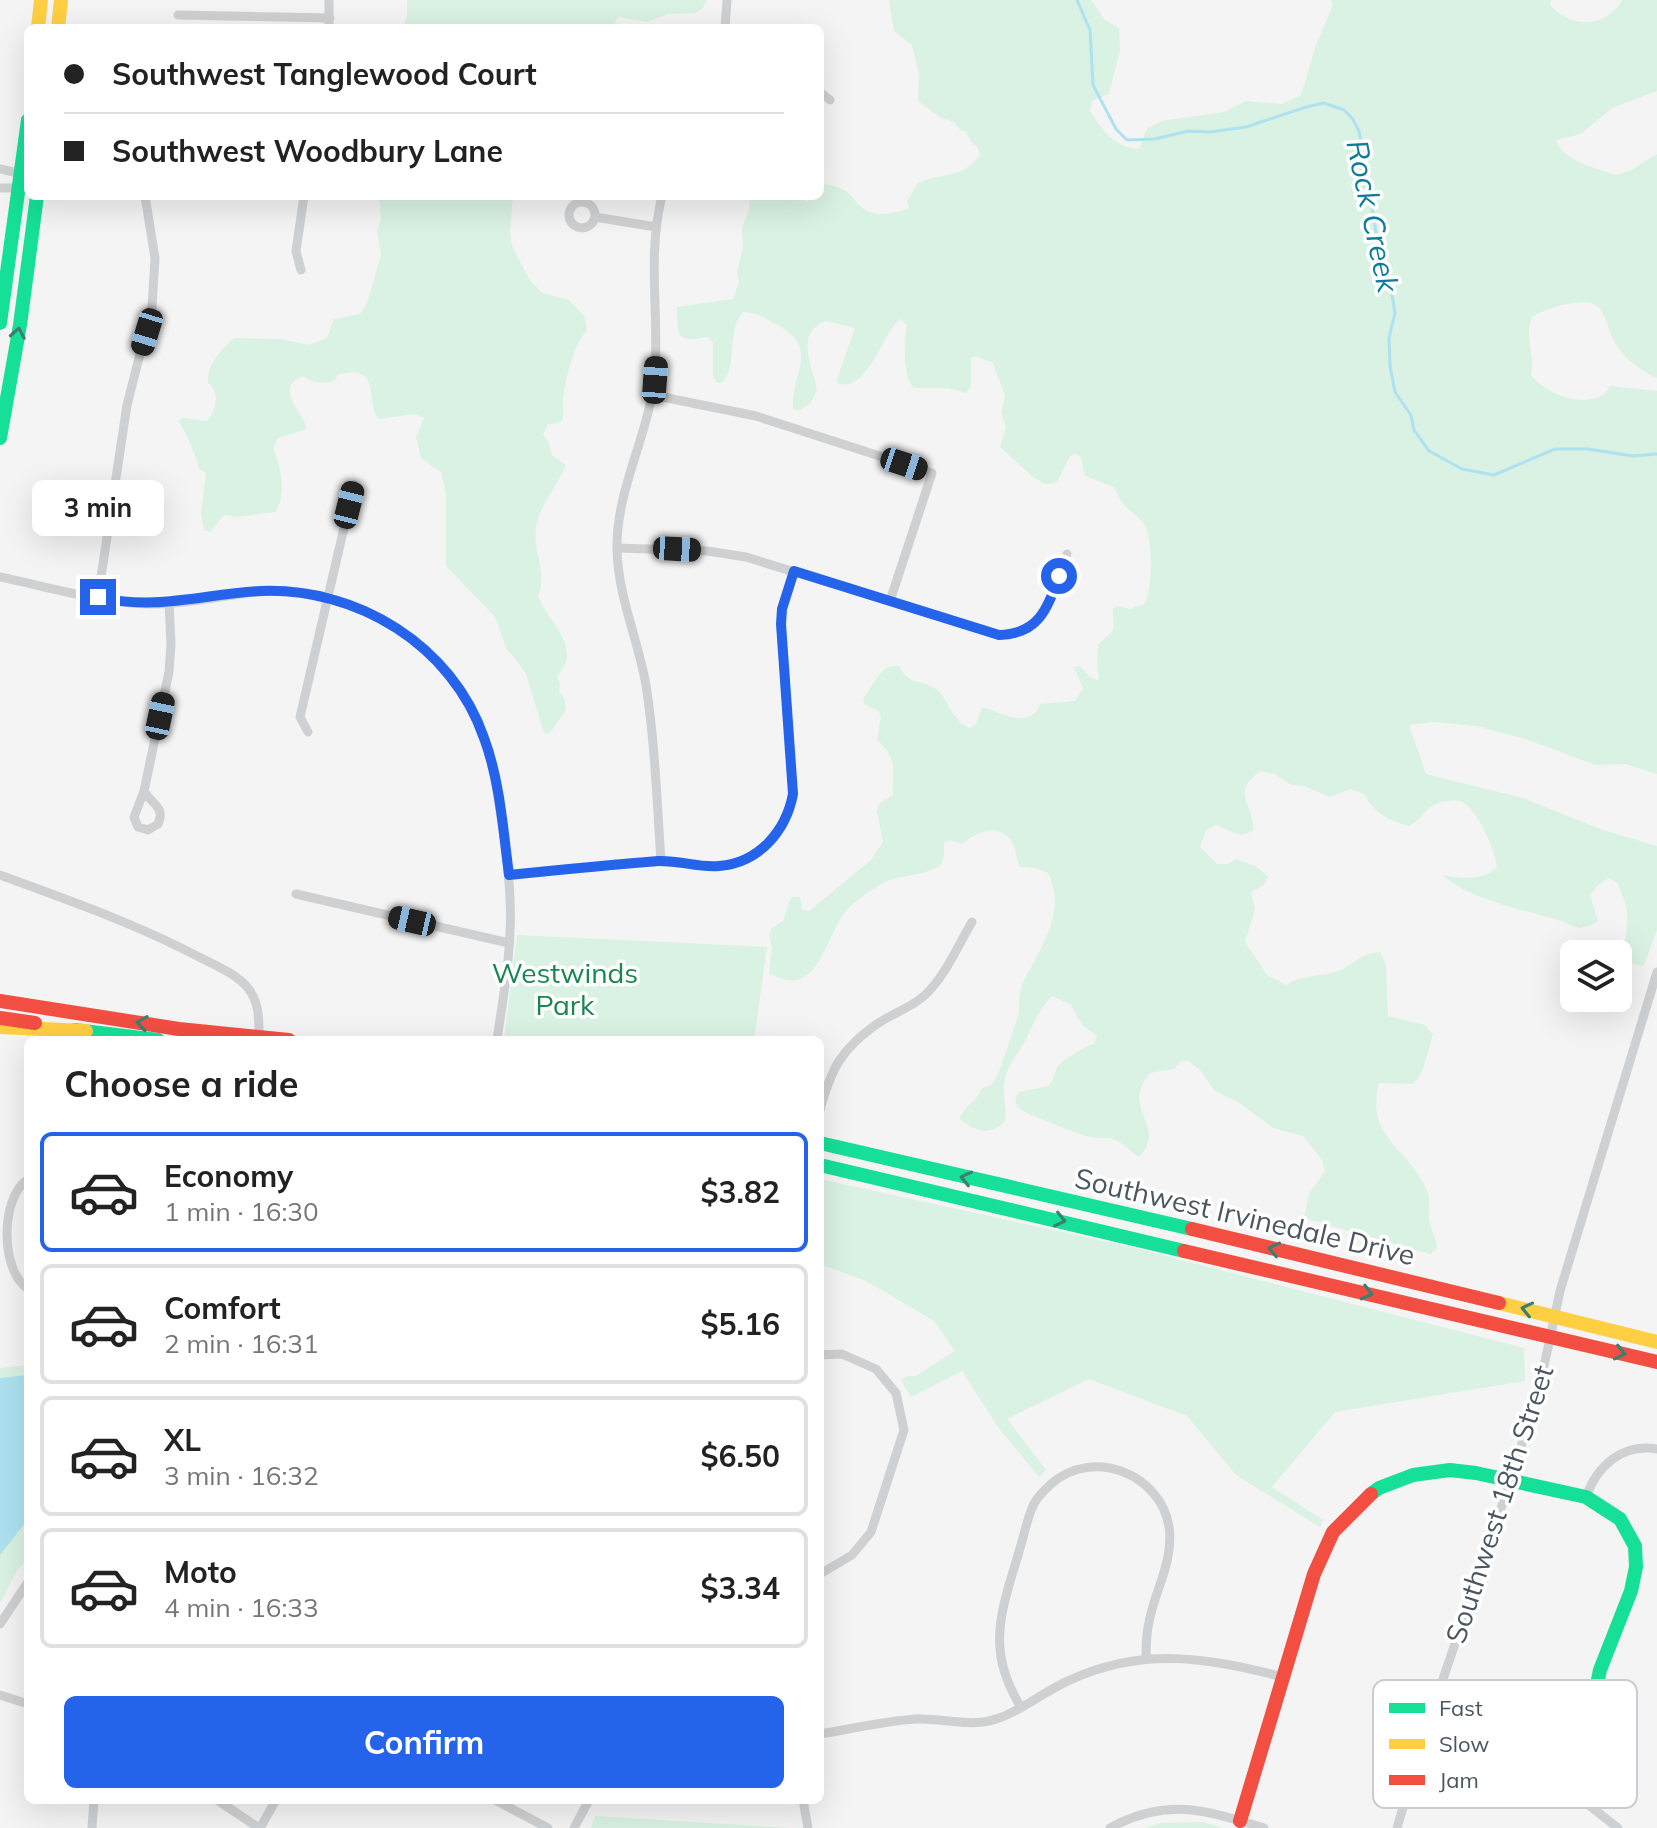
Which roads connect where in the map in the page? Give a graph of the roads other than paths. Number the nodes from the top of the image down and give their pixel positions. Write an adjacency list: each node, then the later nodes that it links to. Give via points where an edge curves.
1 (41, 0): 7 (main road)
2 (61, 0): 8 (main road)
3 (329, 0): 6 (street)
4 (727, 0): 9 (street)
5 (178, 15): 6 (street)
6 (329, 23)
7 (38, 24)
8 (58, 24)
9 (725, 24)
10 (824, 95): 11 (street)
11 (830, 100)
12 (0, 169): 13 (street)
13 (24, 182): 14 (street); 22 (main road)
14 (0, 188)
15 (36, 200): 24 (main road, one-way to 15)
16 (146, 200): 30 (street, via 155,258 152,307 127,405)
17 (303, 200): 21 (street, via 296,251)
18 (661, 200): 20 (street)
19 (595, 217): 20 (street)
20 (656, 227): 23 (street)
21 (301, 270)
22 (0, 323)
23 (653, 395): 26 (street, via 621,507); 32 (street, via 756,416 932,473)
24 (0, 438)
25 (354, 485): 31 (street)
26 (617, 548): 28 (street, via 718,552); 36 (street, via 623,600 646,685)
27 (1067, 554): 32 (street, via 1043,614 1012,635 985,632)
28 (794, 571): 32 (street); 36 (street, via 781,624 794,777 786,820 769,843 734,864)
29 (0, 577): 30 (street)
30 (98, 597): 33 (street)
31 (327, 597): 33 (street, via 259,591); 34 (street, via 300,717); 38 (street, via 396,627 434,659 463,695 491,759)
32 (890, 601)
33 (169, 603): 35 (street, via 169,672)
34 (308, 732)
35 (144, 791)
36 (661, 861): 38 (street)
37 (0, 875): 47 (street, via 161,937 223,969 253,996)
38 (509, 875): 41 (street)
39 (296, 894): 41 (street)
40 (972, 922): 51 (street, via 929,991 878,1024 836,1063)
41 (509, 943): 50 (street)
42 (1657, 972): 58 (street, Southwest 18th Street)
43 (0, 1001): 47 (main road, one-way to 43, via 179,1029)
44 (0, 1018): 46 (main road)
45 (0, 1027): 46 (main road)
46 (86, 1031): 48 (main road)
47 (259, 1035): 49 (main road)
48 (126, 1036)
49 (265, 1036)
50 (497, 1036)
51 (824, 1091)
52 (824, 1144): 55 (main road, Southwest Irvinedale Drive, one-way to 52)
53 (824, 1166): 56 (main road, Southwest Irvinedale Drive)
54 (24, 1183): 57 (street, via 12,1194 4,1242 6,1262)
55 (1012, 1188): 56 (main road); 58 (main road, Southwest Irvinedale Drive, one-way to 55)
56 (1007, 1208): 59 (main road, Southwest Irvinedale Drive, one-way to 59)
57 (24, 1287)
58 (1556, 1316): 59 (street, Southwest 18th Street); 60 (main road, Southwest Irvinedale Drive)
59 (1551, 1337): 62 (main road, Southwest Irvinedale Drive, one-way to 62); 64 (street, Southwest 18th Street)
60 (1657, 1342)
61 (824, 1355): 66 (street, via 842,1354 876,1369 896,1393 904,1430 871,1532 852,1555)
62 (1657, 1362)
63 (1657, 1449): 65 (street, via 1623,1452 1592,1481)
64 (1510, 1482): 65 (main road); 70 (main road, via 1450,1470 1398,1479 1361,1501 1333,1532 1314,1574); 71 (street, Southwest 18th Street)
65 (1586, 1497): 72 (main road, via 1620,1519 1635,1546 1631,1591)
66 (824, 1572)
67 (24, 1588): 68 (street)
68 (0, 1624)
69 (1146, 1658): 70 (street, via 1208,1660); 75 (street, via 1071,1679); 75 (street, via 1148,1622 1171,1544 1167,1515 1149,1487 1125,1472 1077,1470 1052,1483 1036,1501 1006,1597 1000,1649 1009,1687)
70 (1283, 1677): 85 (main road)
71 (1443, 1680)
72 (1598, 1680)
73 (0, 1695): 74 (street)
74 (24, 1703)
75 (1020, 1706): 76 (street, via 990,1721 914,1719)
76 (824, 1733)
77 (94, 1804): 86 (street)
78 (223, 1804): 87 (street)
79 (274, 1804): 87 (street)
80 (503, 1804): 88 (street)
81 (587, 1804): 89 (street)
82 (804, 1804): 90 (street)
83 (1403, 1808): 93 (street, Southwest 18th Street)
84 (1592, 1808): 94 (street)
85 (1240, 1821): 91 (street, via 1186,1808 1162,1809); 92 (street)
86 (92, 1828)
87 (260, 1828)
88 (548, 1828)
89 (574, 1828)
90 (808, 1828)
91 (1110, 1828)
92 (1264, 1828)
93 (1397, 1828)
94 (1618, 1828)

